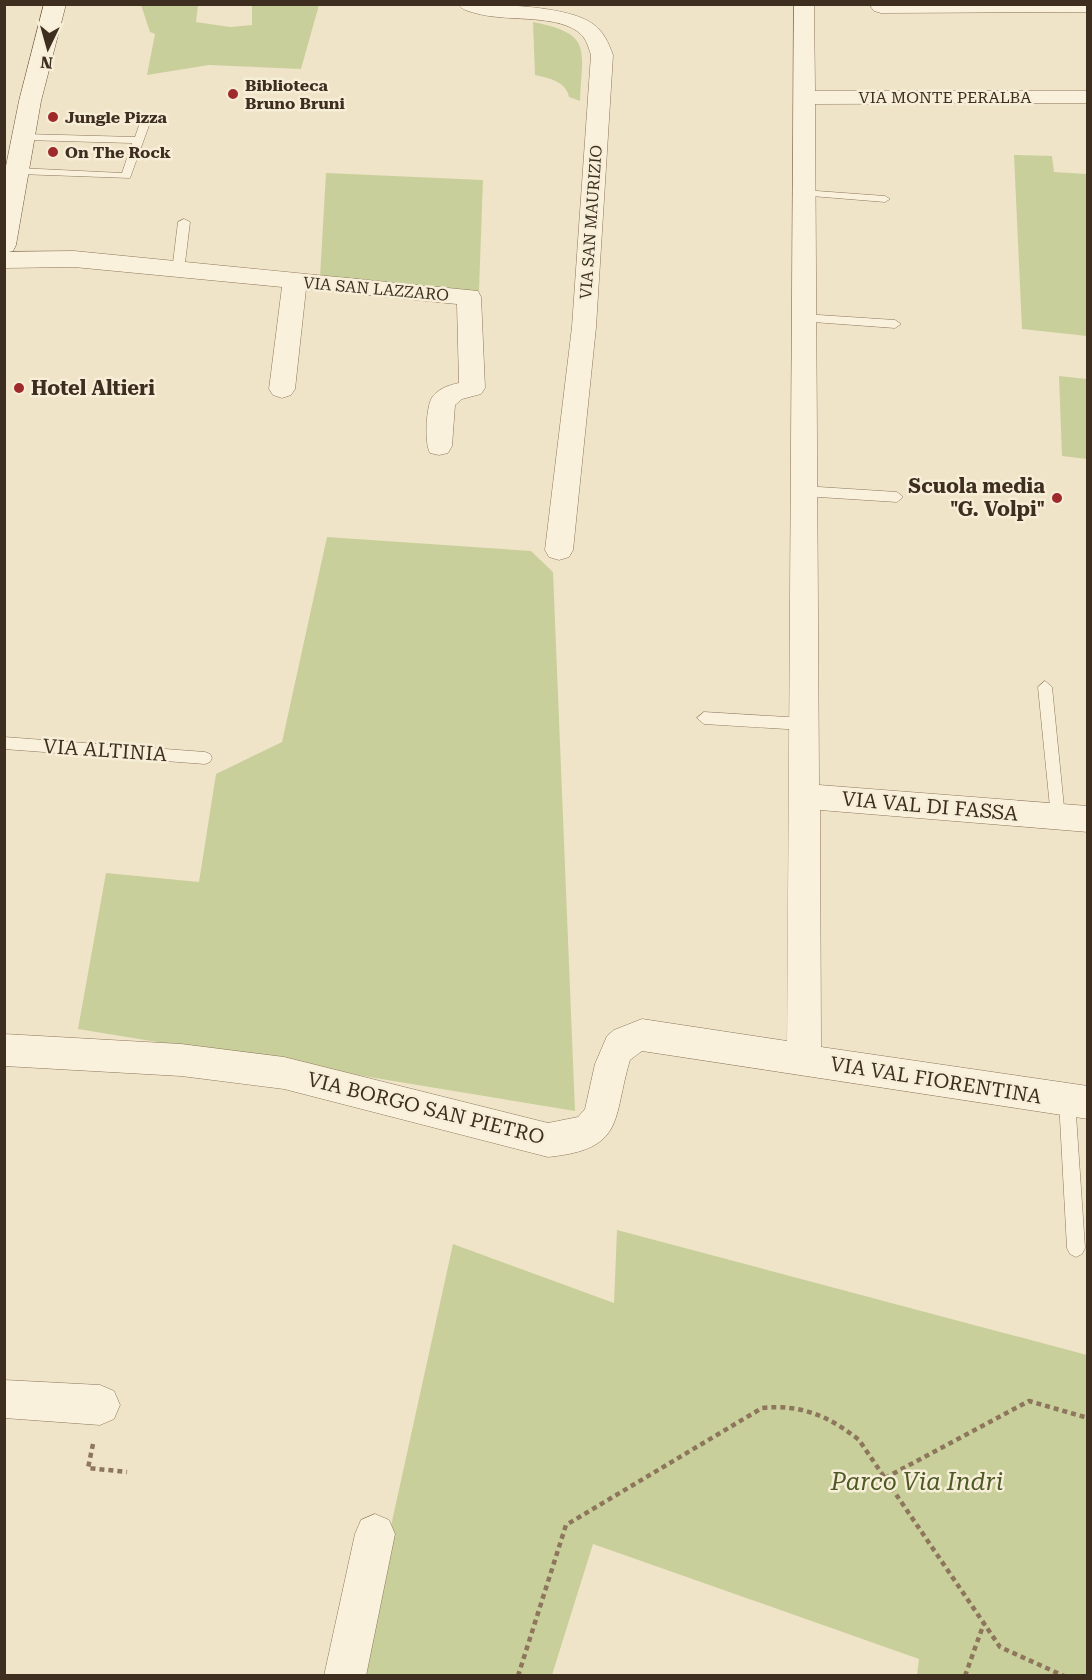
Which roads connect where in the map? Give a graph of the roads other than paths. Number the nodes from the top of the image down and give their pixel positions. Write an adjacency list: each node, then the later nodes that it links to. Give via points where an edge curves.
1 (55, 4): 10 (main road)
2 (468, 4): 25 (street, VIA SAN MAURIZIO, via 493,12 565,11 590,23 600,41 584,327)
3 (804, 4): 7 (street)
4 (1088, 6): 5 (street)
5 (881, 7)
6 (1088, 97): 7 (street, VIA MONTE PERALBA)
7 (803, 98): 12 (street)
8 (146, 120): 9 (lane)
9 (139, 140): 10 (lane); 11 (lane, via 126,176)
10 (17, 144): 11 (main road)
11 (18, 171): 15 (main road)
12 (803, 194): 13 (lane); 19 (street)
13 (885, 199)
14 (184, 222): 17 (lane)
15 (4, 245)
16 (4, 260): 17 (street, VIA SAN LAZZARO, via 74,259)
17 (178, 271): 18 (street, VIA SAN LAZZARO)
18 (295, 281): 21 (street, VIA SAN LAZZARO); 22 (street, VIA SAN LAZZARO, via 469,297 472,387 453,393 442,402)
19 (803, 318): 20 (lane); 23 (street)
20 (895, 324)
21 (282, 389)
22 (439, 446)
23 (802, 491): 24 (lane); 28 (street)
24 (897, 497)
25 (559, 550)
26 (1045, 687): 32 (lane, VIA VAL DI FASSA)
27 (704, 718): 28 (lane)
28 (802, 724): 31 (street)
29 (4, 743): 30 (lane, VIA ALTINIA)
30 (205, 758)
31 (802, 796): 32 (street, VIA VAL DI FASSA); 34 (street)
32 (1073, 818)
33 (4, 1050): 34 (street, VIA BORGO SAN PIETRO, via 181,1059 284,1073 548,1140 574,1139 592,1131 602,1114 613,1058 623,1043 642,1035)
34 (804, 1060): 35 (street, VIA VAL FIORENTINA)
35 (1077, 1102): 36 (lane, VIA VAL FIORENTINA)
36 (1076, 1248)
37 (4, 1399): 38 (street)
38 (100, 1405)
39 (375, 1534): 40 (street)
40 (345, 1676)

